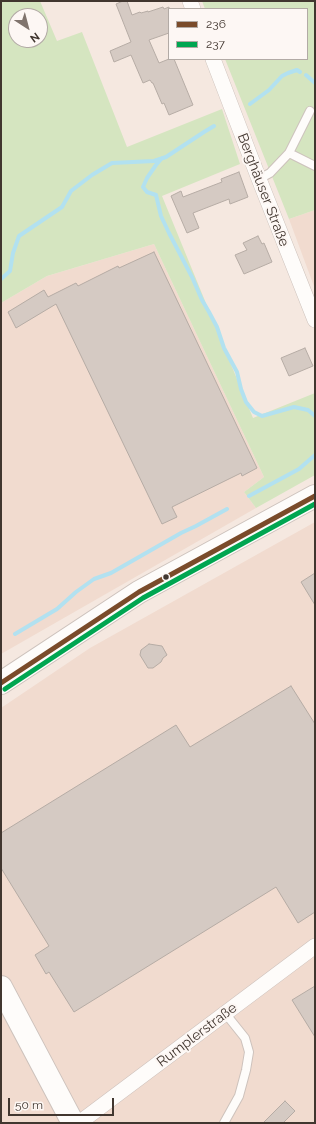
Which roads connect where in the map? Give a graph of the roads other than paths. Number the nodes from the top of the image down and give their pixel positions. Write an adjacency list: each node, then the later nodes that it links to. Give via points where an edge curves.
1 (213, 60): 5 (street, Berghäuser Straße)
2 (310, 111): 3 (lane)
3 (290, 153): 4 (lane); 5 (lane, via 270,173)
4 (315, 166)
5 (258, 179): 6 (street, Berghäuser Straße)
6 (312, 303): 7 (street, Berghäuser Straße)
7 (315, 320)
8 (315, 496): 9 (main road, via 139,592)
9 (1, 683)
10 (315, 946): 12 (street, Rumplerstraße)
11 (1, 986): 13 (main road)
12 (225, 1013): 14 (street, Rumplerstraße); 15 (lane, via 245,1038 249,1052 239,1096)
13 (73, 1123)
14 (79, 1123)
15 (224, 1123)

